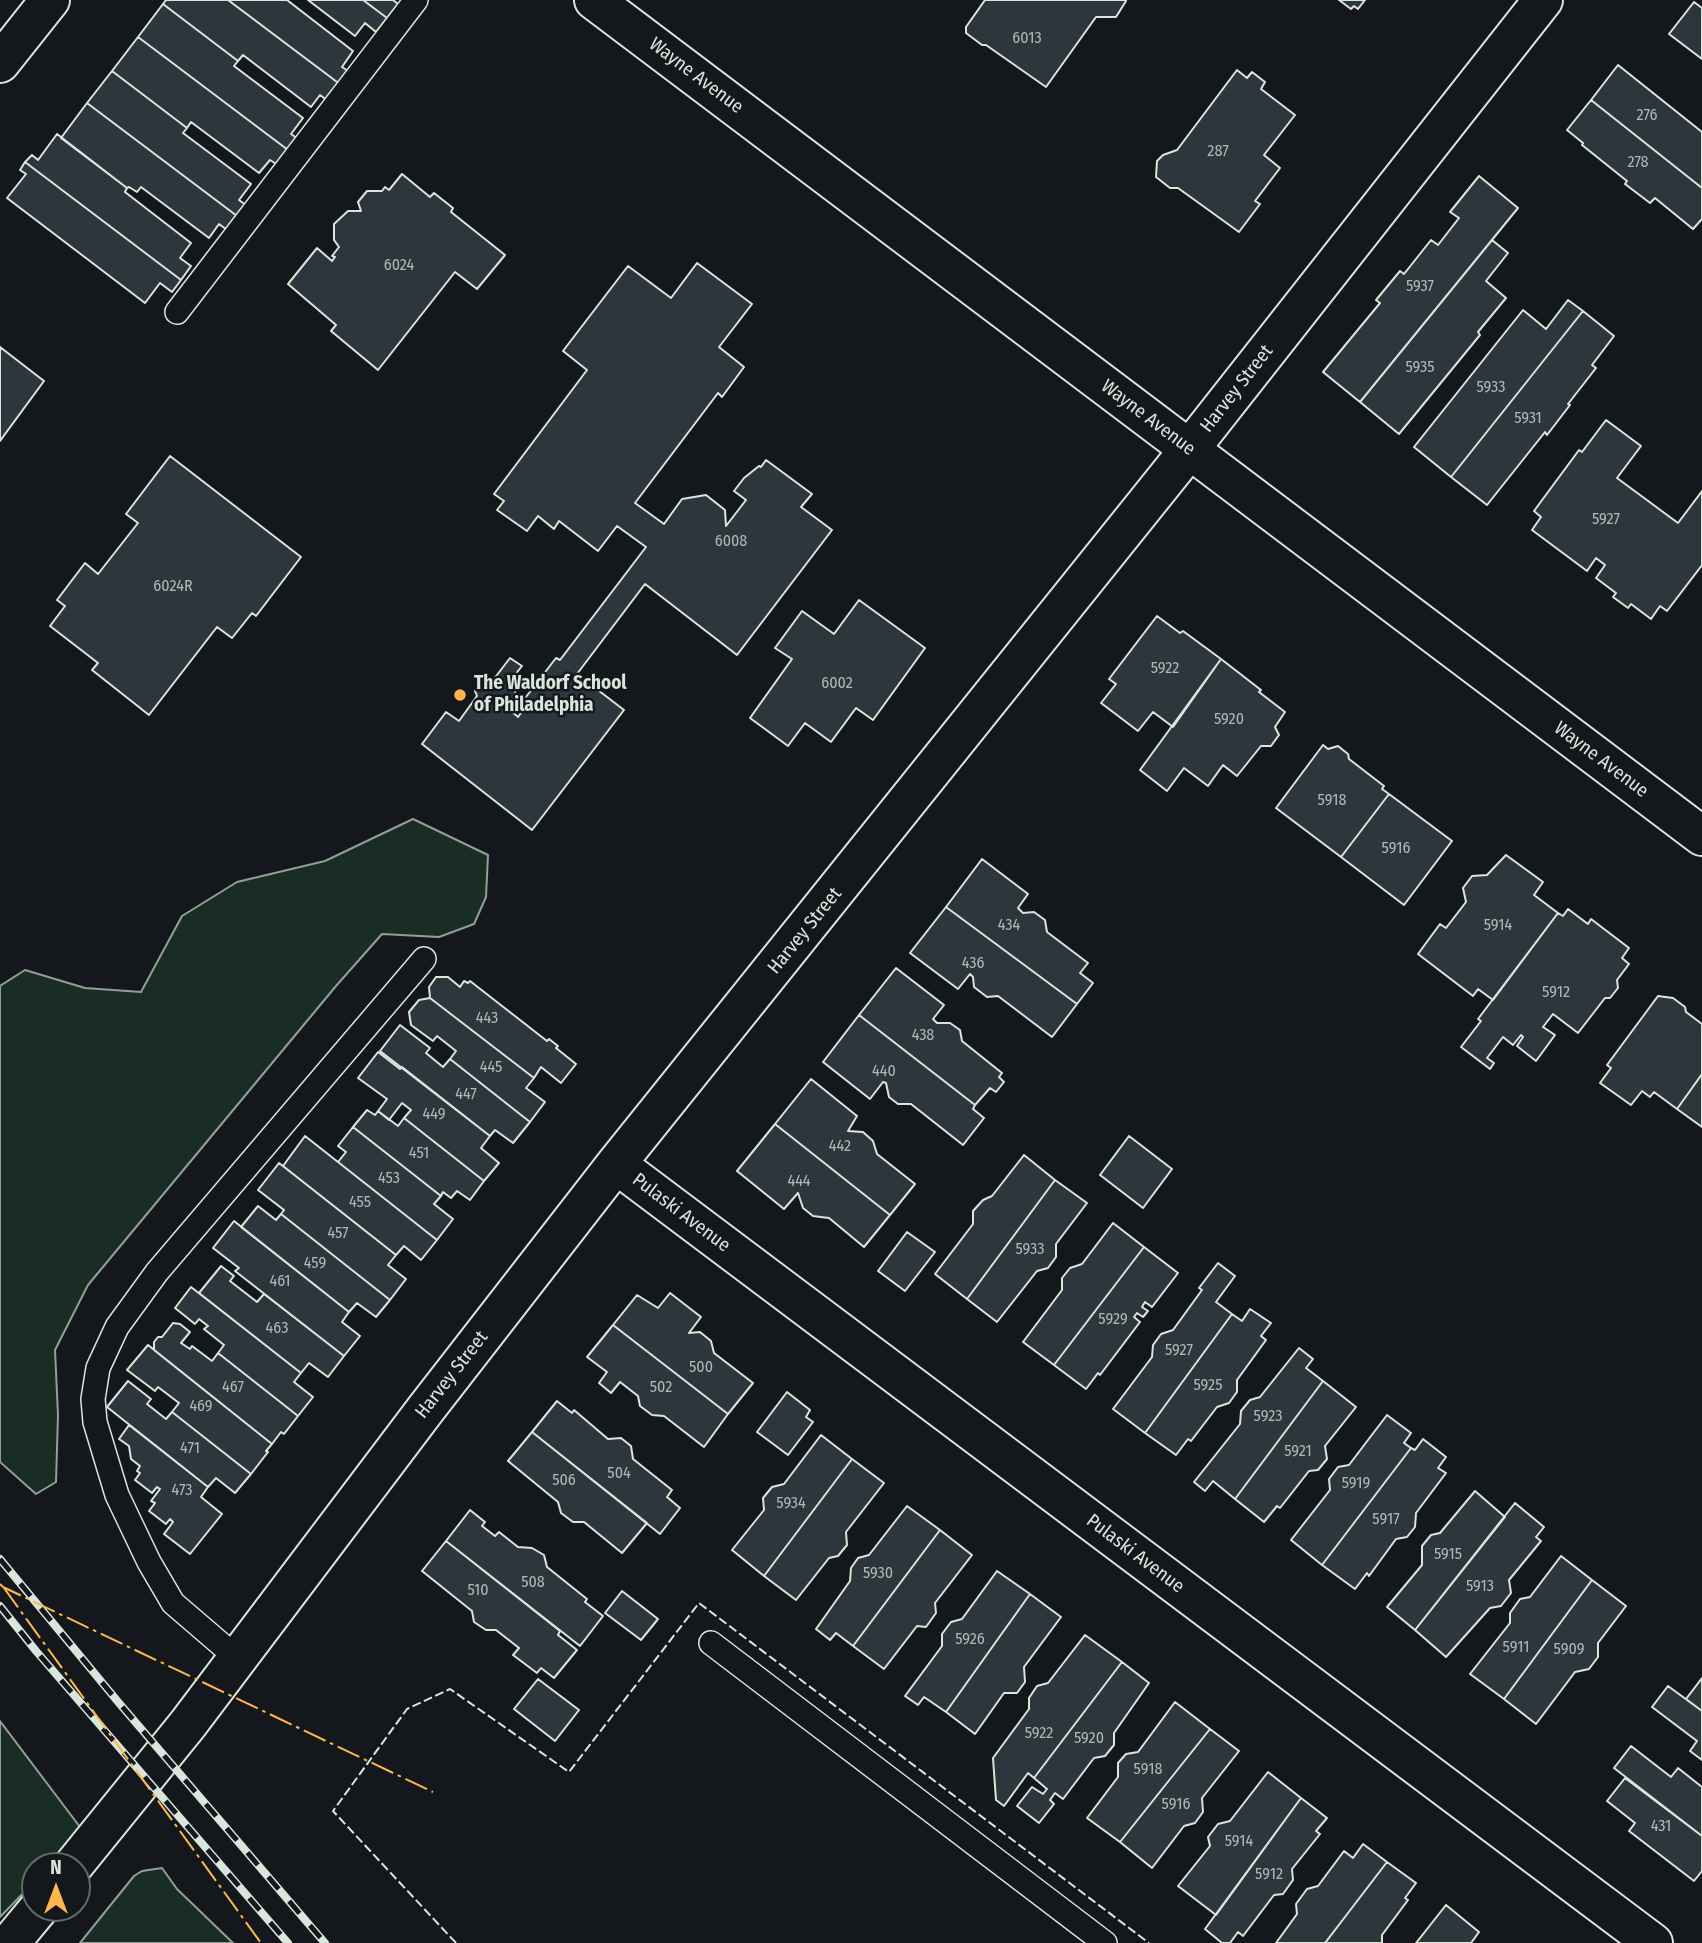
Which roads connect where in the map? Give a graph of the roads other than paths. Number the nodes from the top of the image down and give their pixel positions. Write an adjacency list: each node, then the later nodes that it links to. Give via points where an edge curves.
1 (50, 0): 5 (street)
2 (416, 0): 6 (lane)
3 (594, 0): 7 (street, Wayne Avenue)
4 (1543, 0): 7 (street, Harvey Street)
5 (0, 63)
6 (177, 312)
7 (1189, 450): 8 (street, Wayne Avenue); 10 (street, Harvey Street)
8 (1702, 836)
9 (424, 959): 12 (lane, via 157,1272 117,1327 98,1368 95,1422 117,1495 149,1562 173,1603)
10 (616, 1164): 12 (street, Harvey Street); 17 (street, Pulaski Avenue)
11 (711, 1643): 16 (lane)
12 (237, 1658): 13 (street, Harvey Street)
13 (84, 1852)
14 (27, 1922): 15 (street)
15 (10, 1943)
16 (1105, 1943)
17 (1653, 1943)

